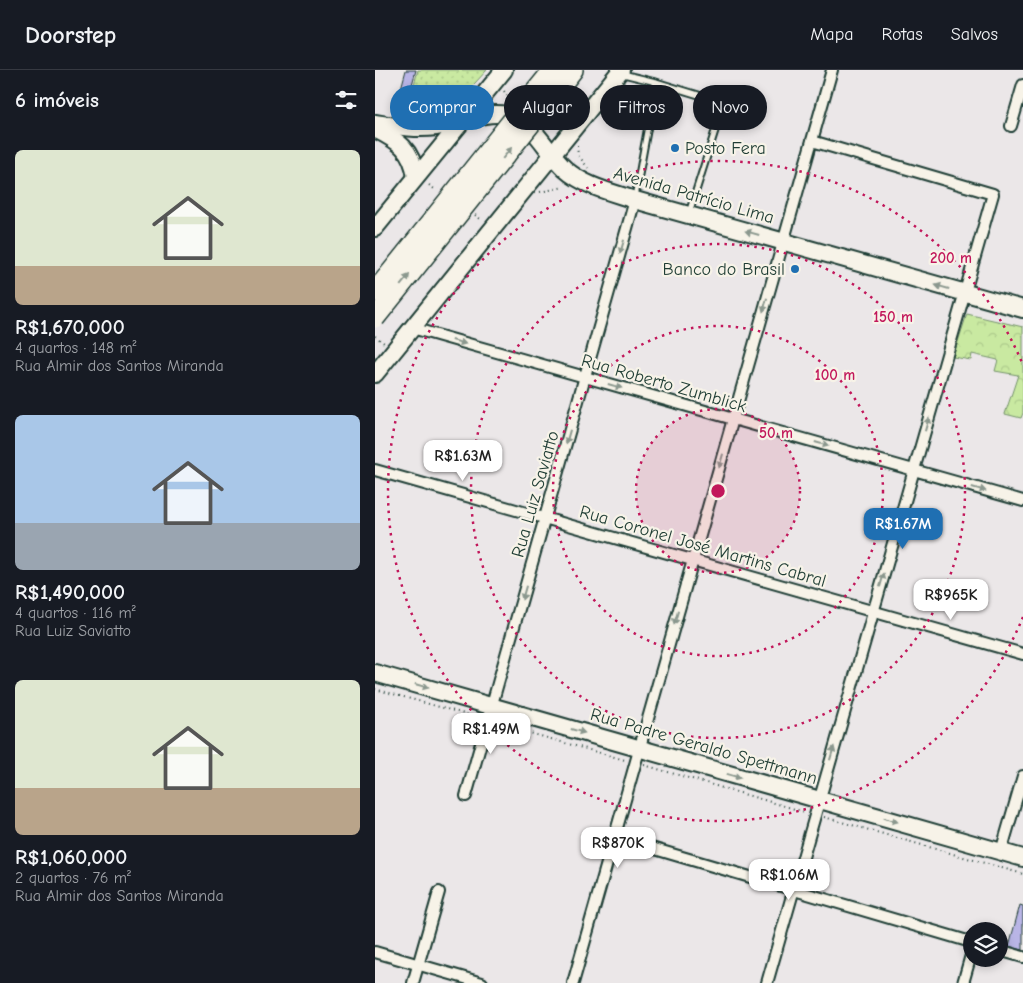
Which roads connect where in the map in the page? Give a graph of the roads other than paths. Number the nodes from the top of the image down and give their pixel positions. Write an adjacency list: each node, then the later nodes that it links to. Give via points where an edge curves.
1 (504, 70): 7 (main road)
2 (553, 70): 8 (highway)
3 (573, 70): 9 (highway)
4 (832, 70): 20 (street)
5 (620, 71): 6 (lane); 19 (main road)
6 (656, 82): 24 (lane); 25 (lane, via 715,100 720,105 721,112)
7 (492, 85)
8 (545, 85)
9 (557, 85)
10 (1023, 85): 14 (street)
11 (494, 114): 21 (main road, Avenida Patrício Lima, via 523,121)
12 (375, 123): 13 (main road, Avenida Patrício Lima)
13 (390, 125)
14 (1011, 126)
15 (375, 129): 22 (main road, via 409,153)
16 (455, 130): 22 (main road)
17 (514, 130): 28 (highway, bridge)
18 (517, 130): 31 (highway, one-way to 18, bridge)
19 (566, 138): 21 (main road); 23 (main road, via 569,159)
20 (812, 141): 27 (street); 29 (street, via 993,194)
21 (553, 155): 23 (main road, Avenida Patrício Lima, via 565,169); 32 (main road)
22 (416, 177): 26 (main road)
23 (589, 184): 24 (main road, Avenida Patrício Lima)
24 (635, 200): 25 (main road, Avenida Patrício Lima); 34 (street, Rua Luiz Saviatto, one-way to 34)
25 (688, 214): 27 (main road, Avenida Patrício Lima, one-way to 25)
26 (375, 228)
27 (783, 241): 29 (main road, Avenida Patrício Lima, one-way to 27); 35 (street, one-way to 35)
28 (375, 292)
29 (964, 293): 30 (main road, Avenida Patrício Lima); 37 (street, one-way to 29)
30 (1023, 310)
31 (375, 318)
32 (412, 328): 33 (main road); 34 (street, Rua Roberto Zumblick, one-way to 34)
33 (375, 374)
34 (585, 377): 35 (street, Rua Roberto Zumblick, one-way to 35); 39 (street, Rua Luiz Saviatto, one-way to 39)
35 (733, 419): 37 (street, Rua Roberto Zumblick, one-way to 37); 40 (street, one-way to 40)
36 (375, 470): 39 (street, Rua Coronel José Martins Cabral)
37 (913, 470): 38 (street, Rua Roberto Zumblick, one-way to 38); 41 (street, one-way to 37)
38 (1023, 501)
39 (545, 518): 40 (street, Rua Coronel José Martins Cabral); 44 (street, Rua Luiz Saviatto, one-way to 44)
40 (693, 560): 41 (street, Rua Coronel José Martins Cabral); 45 (street, one-way to 45)
41 (873, 612): 42 (street, Rua Coronel José Martins Cabral); 49 (street, one-way to 41)
42 (1023, 654)
43 (375, 673): 44 (main road, Rua Padre Geraldo Spettmann, one-way to 44)
44 (490, 714): 45 (main road, Rua Padre Geraldo Spettmann, one-way to 45); 48 (street, Rua Luiz Saviatto)
45 (637, 756): 49 (main road, Rua Padre Geraldo Spettmann, one-way to 49); 50 (street)
46 (1023, 776): 47 (street)
47 (1021, 792): 51 (street)
48 (466, 796)
49 (817, 807): 51 (main road, Rua Padre Geraldo Spettmann, one-way to 51); 53 (street)
50 (614, 837): 53 (street); 63 (street)
51 (1001, 852): 52 (main road, Rua Padre Geraldo Spettmann)
52 (1023, 858)
53 (794, 890): 55 (street); 64 (street)
54 (439, 892): 59 (street)
55 (963, 940)
56 (375, 952): 59 (street)
57 (1008, 953): 58 (street)
58 (1023, 957)
59 (419, 965): 61 (street); 62 (street)
60 (968, 967): 65 (street)
61 (413, 983)
62 (482, 983)
63 (573, 983)
64 (767, 983)
65 (963, 983)

